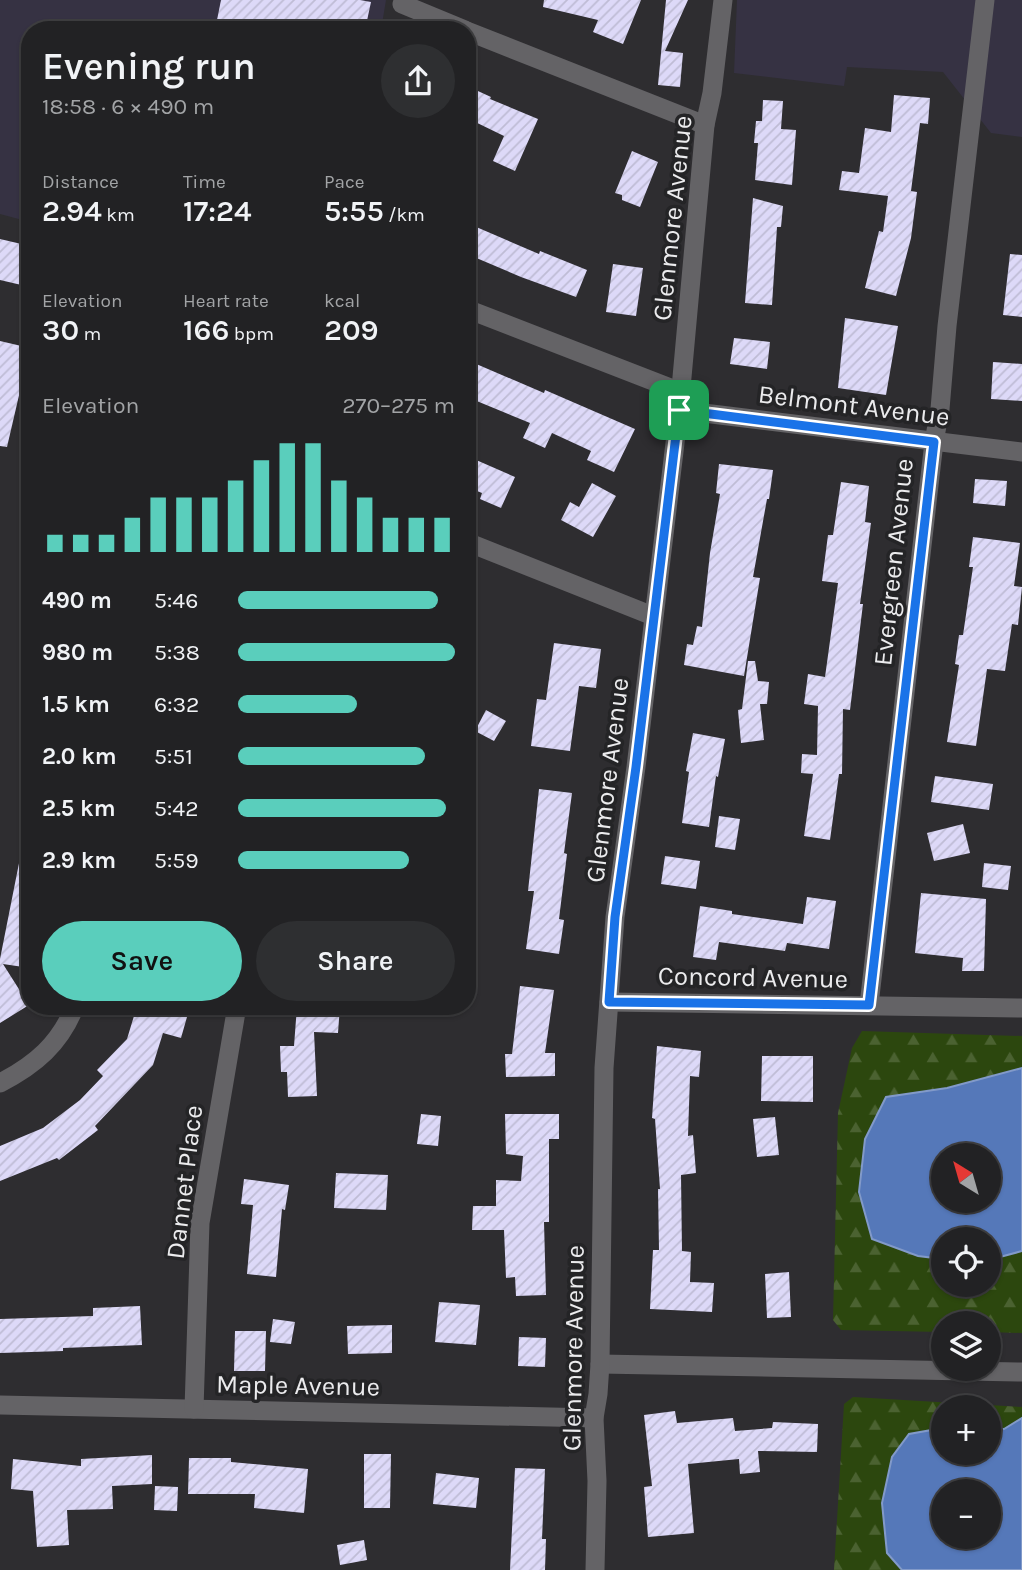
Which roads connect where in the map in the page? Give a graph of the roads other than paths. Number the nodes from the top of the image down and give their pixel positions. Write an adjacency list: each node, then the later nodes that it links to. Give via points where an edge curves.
1 (723, 0): 6 (street, Glenmore Avenue)
2 (985, 0): 9 (street, Evergreen Avenue)
3 (402, 4): 4 (street)
4 (444, 21)
5 (476, 34): 6 (street)
6 (705, 125): 8 (street, Glenmore Avenue)
7 (476, 313): 8 (street, Belmont Avenue)
8 (680, 401): 9 (street, Belmont Avenue); 12 (street, Glenmore Avenue)
9 (934, 442): 10 (street, Belmont Avenue); 14 (street, Evergreen Avenue)
10 (1022, 452)
11 (476, 546): 12 (street)
12 (653, 616): 13 (street, Glenmore Avenue, via 615,917)
13 (609, 1002): 14 (street, Concord Avenue); 19 (street, Glenmore Avenue)
14 (869, 1005): 15 (street, Concord Avenue)
15 (1022, 1008)
16 (71, 1015): 18 (street, via 44,1056)
17 (235, 1015): 22 (street, Dannet Place, via 200,1223)
18 (0, 1083)
19 (600, 1364): 20 (street); 23 (street, Glenmore Avenue)
20 (1022, 1372)
21 (0, 1405): 22 (street, Maple Avenue)
22 (194, 1409): 23 (street, Maple Avenue)
23 (594, 1418): 24 (street, Glenmore Avenue)
24 (595, 1570)

